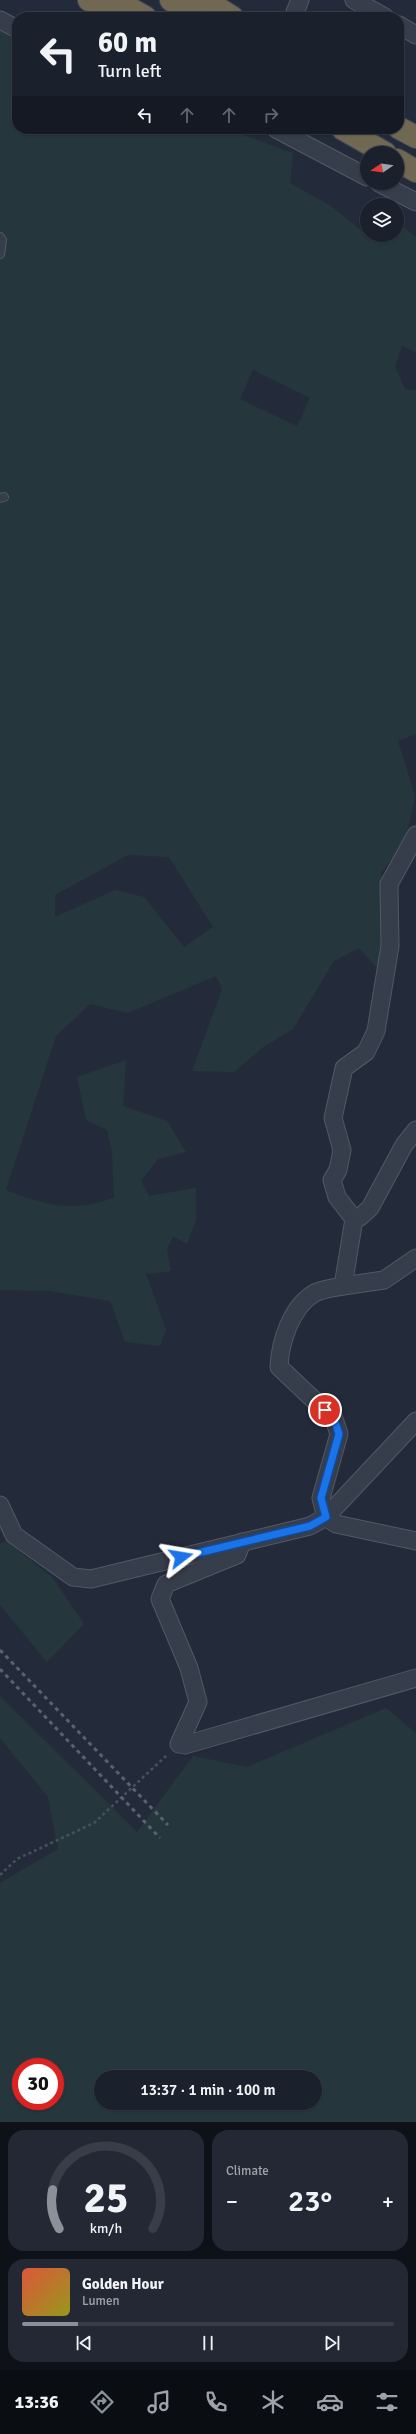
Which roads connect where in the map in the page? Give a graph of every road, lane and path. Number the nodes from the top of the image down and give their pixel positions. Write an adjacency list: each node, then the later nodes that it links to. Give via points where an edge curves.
1 (89, 0): 6 (highway)
2 (115, 0): 7 (highway)
3 (171, 0): 8 (highway)
4 (206, 0): 9 (highway)
5 (354, 0): 10 (street)
6 (114, 12)
7 (136, 12)
8 (193, 12)
9 (224, 12)
10 (376, 12)
11 (0, 20): 12 (street)
12 (12, 26)
13 (404, 28): 14 (street)
14 (416, 35)
15 (404, 131): 18 (highway)
16 (285, 134): 22 (street)
17 (352, 134): 19 (highway)
18 (416, 137)
19 (373, 146)
20 (404, 164): 21 (highway)
21 (416, 171)
22 (360, 173)
23 (393, 190): 24 (street)
24 (416, 202)
25 (0, 238): 26 (lane)
26 (0, 254)
27 (415, 840): 29 (street, via 389,884 390,946 376,1031 366,1052 344,1068 334,1118 342,1150 338,1170 332,1180 337,1197)
28 (416, 1130): 29 (street, via 404,1145 370,1208)
29 (354, 1218): 31 (street)
30 (416, 1258): 31 (street, via 384,1280)
31 (343, 1286): 34 (street, via 314,1293 300,1304 291,1318 279,1359 279,1367 286,1376 334,1419 339,1434 321,1498)
32 (416, 1421): 34 (street)
33 (0, 1505): 36 (street, via 14,1535 73,1577 91,1580)
34 (326, 1517): 35 (street, via 336,1524); 36 (street, via 310,1526)
35 (416, 1541)
36 (242, 1542): 38 (street, via 237,1555 166,1584 160,1598 189,1668 198,1702)
37 (416, 1678): 38 (street)
38 (179, 1744): 39 (path, via 94,1823 17,1859)
39 (0, 1874)

